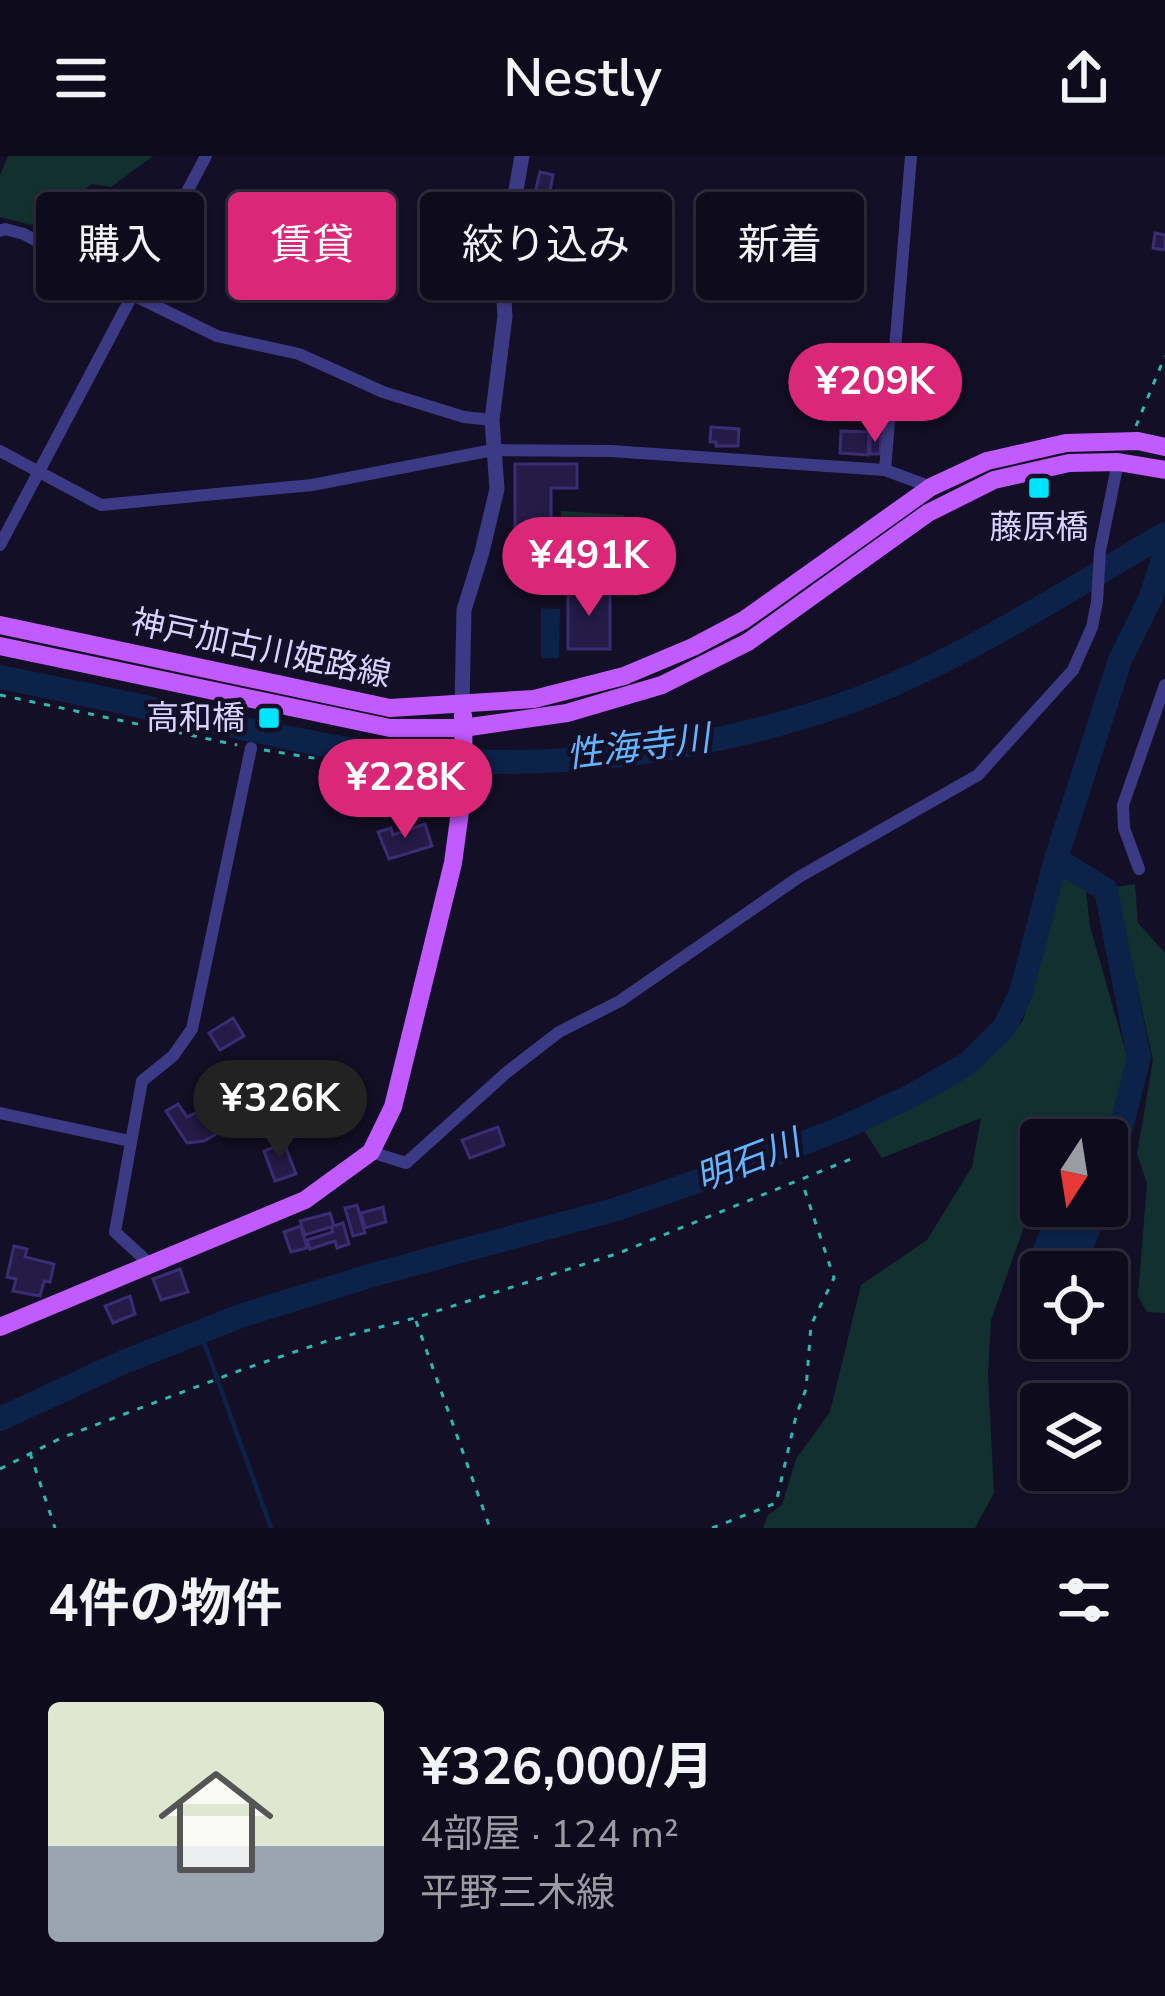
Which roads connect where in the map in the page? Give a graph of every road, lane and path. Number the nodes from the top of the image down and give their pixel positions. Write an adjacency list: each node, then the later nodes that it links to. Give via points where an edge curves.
1 (206, 156): 4 (street)
2 (522, 156): 10 (street, via 502,268 506,316)
3 (911, 156): 16 (street)
4 (187, 192)
5 (0, 231): 6 (street)
6 (36, 241)
7 (131, 300): 18 (street)
8 (144, 300): 10 (street, via 217,336)
9 (1165, 356): 11 (path)
10 (492, 420): 13 (street)
11 (1131, 441): 12 (main road, 神戸加古川姫路線); 19 (main road, 神戸加古川姫路線, via 1066,443 987,460)
12 (1165, 447)
13 (493, 450): 16 (street); 18 (street, via 312,485 113,506); 25 (street, via 497,489 464,610)
14 (0, 452): 18 (street)
15 (1124, 463): 17 (main road, 神戸加古川姫路線); 26 (main road, 神戸加古川姫路線, via 1069,463 994,480 928,513 748,642 662,685 566,713); 32 (street, via 1100,551 1092,627 1073,670 978,775 559,1032 406,1163)
16 (885, 470): 19 (street)
17 (1165, 470)
18 (39, 472): 20 (street)
19 (931, 487): 25 (main road, 神戸加古川姫路線, via 744,620 693,647 624,676 534,699)
20 (0, 544)
21 (0, 625): 25 (main road, 神戸加古川姫路線, via 390,708)
22 (0, 646): 26 (main road, 神戸加古川姫路線, via 390,728)
23 (1165, 685): 29 (street, via 1123,806)
24 (0, 695): 27 (path)
25 (462, 704): 26 (main road)
26 (464, 728): 28 (main road)
27 (251, 748): 28 (path); 31 (street, via 192,1029 142,1081)
28 (464, 782): 32 (main road, via 453,863 393,1107)
29 (1138, 868)
30 (0, 1113): 31 (street)
31 (130, 1141): 35 (street, via 115,1232)
32 (371, 1152): 35 (main road, via 305,1200)
33 (851, 1159): 34 (path)
34 (802, 1180): 36 (path, via 619,1253); 42 (path, via 834,1278 811,1325 806,1389 776,1503)
35 (151, 1265): 37 (main road)
36 (415, 1318): 38 (path, via 241,1370); 41 (path)
37 (0, 1327)
38 (29, 1452): 39 (path); 40 (path)
39 (0, 1469)
40 (56, 1528)
41 (490, 1528)
42 (712, 1528)

